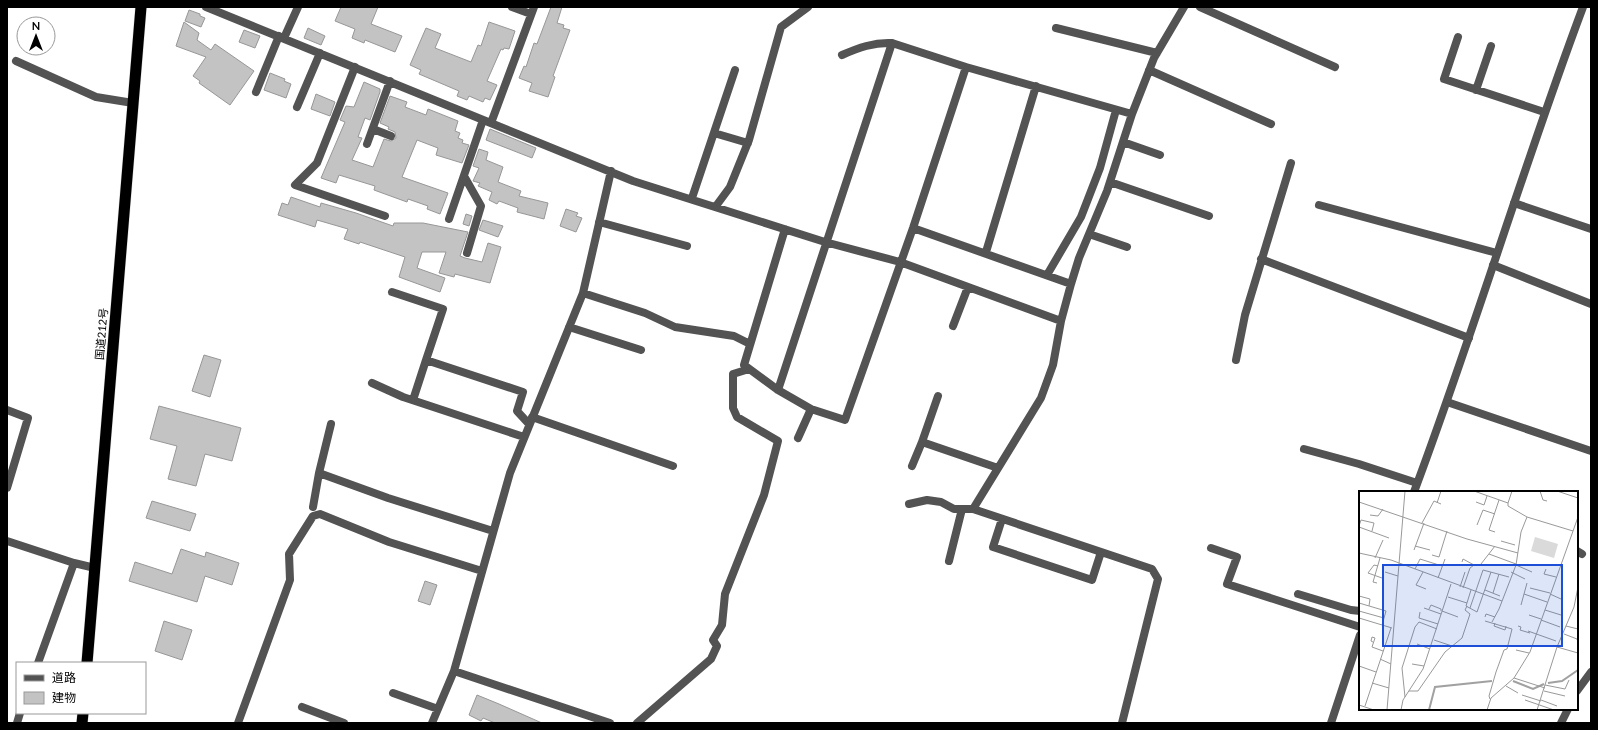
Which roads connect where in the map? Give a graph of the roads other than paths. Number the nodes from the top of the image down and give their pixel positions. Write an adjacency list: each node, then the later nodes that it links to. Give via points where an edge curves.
1 (141, 7): 28 (highway, 国道212号)
2 (206, 7): 11 (street)
3 (298, 7): 11 (street)
4 (512, 7): 9 (street)
5 (808, 7): 39 (street, via 781,27)
6 (1184, 7): 16 (street)
7 (1200, 7): 21 (street)
8 (1583, 7): 31 (street)
9 (533, 11): 33 (street)
10 (1056, 28): 16 (street)
11 (282, 37): 15 (street); 27 (street)
12 (1458, 37): 26 (street, via 1444,79)
13 (892, 43): 17 (street, via 875,44); 20 (street); 58 (street)
14 (1491, 46): 26 (street)
15 (320, 52): 19 (street); 29 (street)
16 (1157, 53): 23 (street)
17 (842, 55)
18 (16, 61): 28 (street, via 96,98)
19 (355, 67): 24 (street); 50 (street, via 317,163 295,185)
20 (966, 67): 25 (street); 54 (street)
21 (1335, 67)
22 (735, 70): 36 (street)
23 (1149, 70): 32 (street); 34 (street)
24 (390, 81): 33 (street); 35 (street)
25 (1036, 86): 30 (street); 61 (street)
26 (1476, 90): 31 (street)
27 (256, 92)
28 (133, 103): 115 (highway, 国道212号)
29 (296, 107)
30 (1116, 110): 32 (street); 67 (street, via 1100,168 1081,217)
31 (1544, 112): 47 (street)
32 (1132, 114): 38 (street)
33 (487, 121): 43 (street); 44 (street)
34 (1271, 124)
35 (373, 129): 37 (street); 40 (street)
36 (714, 133): 39 (street); 46 (street)
37 (391, 136)
38 (1123, 142): 41 (street); 45 (street)
39 (748, 143): 49 (street, via 730,187)
40 (367, 144)
41 (1160, 155)
42 (1291, 163): 64 (street)
43 (611, 172): 46 (street); 53 (street)
44 (464, 176): 52 (street); 62 (street, via 482,206)
45 (1110, 182): 51 (street); 57 (street)
46 (692, 198): 49 (street)
47 (1514, 202): 56 (street); 63 (street)
48 (1319, 205): 63 (street)
49 (716, 206): 55 (street)
50 (385, 216)
51 (1209, 216)
52 (449, 219)
53 (599, 222): 59 (street); 71 (street)
54 (913, 228): 61 (street); 65 (street)
55 (785, 229): 58 (street); 77 (street)
56 (1591, 229)
57 (1089, 234): 60 (street); 68 (street)
58 (825, 242): 65 (street); 83 (street)
59 (687, 246)
60 (1127, 247)
61 (986, 252): 67 (street)
62 (467, 253)
63 (1497, 253): 66 (street)
64 (1261, 259): 76 (street); 80 (street, via 1245,315)
65 (900, 262): 69 (street); 87 (street, via 845,420)
66 (1493, 266): 72 (street); 76 (street)
67 (1047, 275): 68 (street)
68 (1071, 284): 73 (street)
69 (968, 287): 73 (street); 74 (street)
70 (392, 292): 79 (street, via 443,309)
71 (583, 293): 75 (street); 77 (street, via 645,313 676,327 734,336)
72 (1591, 304)
73 (1061, 321): 98 (street, via 1053,365 1041,398)
74 (953, 326)
75 (569, 327): 78 (street); 89 (street)
76 (1469, 338): 86 (street)
77 (750, 344): 81 (street, via 744,365)
78 (641, 350)
79 (426, 360): 85 (street); 89 (street, via 523,392 517,411)
80 (1236, 360)
81 (749, 369): 83 (street); 134 (street, via 733,374 732,408 737,417 778,441 764,495 725,594 722,625 712,640 718,646 711,659)
82 (372, 383): 85 (street)
83 (778, 390): 87 (street)
84 (938, 396): 93 (street)
85 (413, 400): 91 (street)
86 (1447, 402): 95 (street); 101 (street)
87 (811, 409): 92 (street)
88 (7, 410): 100 (street, via 28,418)
89 (530, 420): 91 (street); 96 (street)
90 (331, 424): 99 (street)
91 (524, 436): 109 (street)
92 (798, 438)
93 (922, 442): 97 (street); 98 (street)
94 (1304, 449): 101 (street)
95 (1591, 451)
96 (673, 466)
97 (912, 466)
98 (998, 468): 107 (street)
99 (319, 473): 105 (street); 109 (street)
100 (9, 475): 102 (street)
101 (1417, 483): 103 (street)
102 (7, 488)
103 (1414, 491)
104 (909, 504): 106 (street, via 927,500)
105 (313, 507)
106 (962, 509): 107 (street); 113 (street)
107 (973, 509): 108 (street)
108 (1002, 519): 112 (street); 112 (street, via 993,547 1092,580)
109 (493, 531): 116 (street)
110 (7, 541): 114 (street)
111 (1210, 548): 119 (street, via 1237,557 1227,584)
112 (1101, 552): 135 (street, via 1152,569 1158,579)
113 (949, 561)
114 (74, 563): 115 (street); 121 (street)
115 (95, 568): 122 (highway, 国道212号)
116 (482, 571): 123 (street); 130 (street, via 389,542 320,514 313,516 289,554 290,580)
117 (1298, 594): 118 (street)
118 (1359, 611)
119 (1359, 627)
120 (1359, 638): 136 (street)
121 (38, 662)
122 (87, 662)
123 (454, 671): 128 (street); 133 (street)
124 (1591, 672): 125 (street)
125 (1578, 690)
126 (393, 693): 128 (street)
127 (302, 706): 131 (street)
128 (438, 709): 132 (street)
129 (1568, 710): 137 (street)
130 (238, 723)
131 (344, 723)
132 (432, 723)
133 (610, 723)
134 (637, 723)
135 (1122, 723)
136 (1331, 723)
137 (1561, 723)

